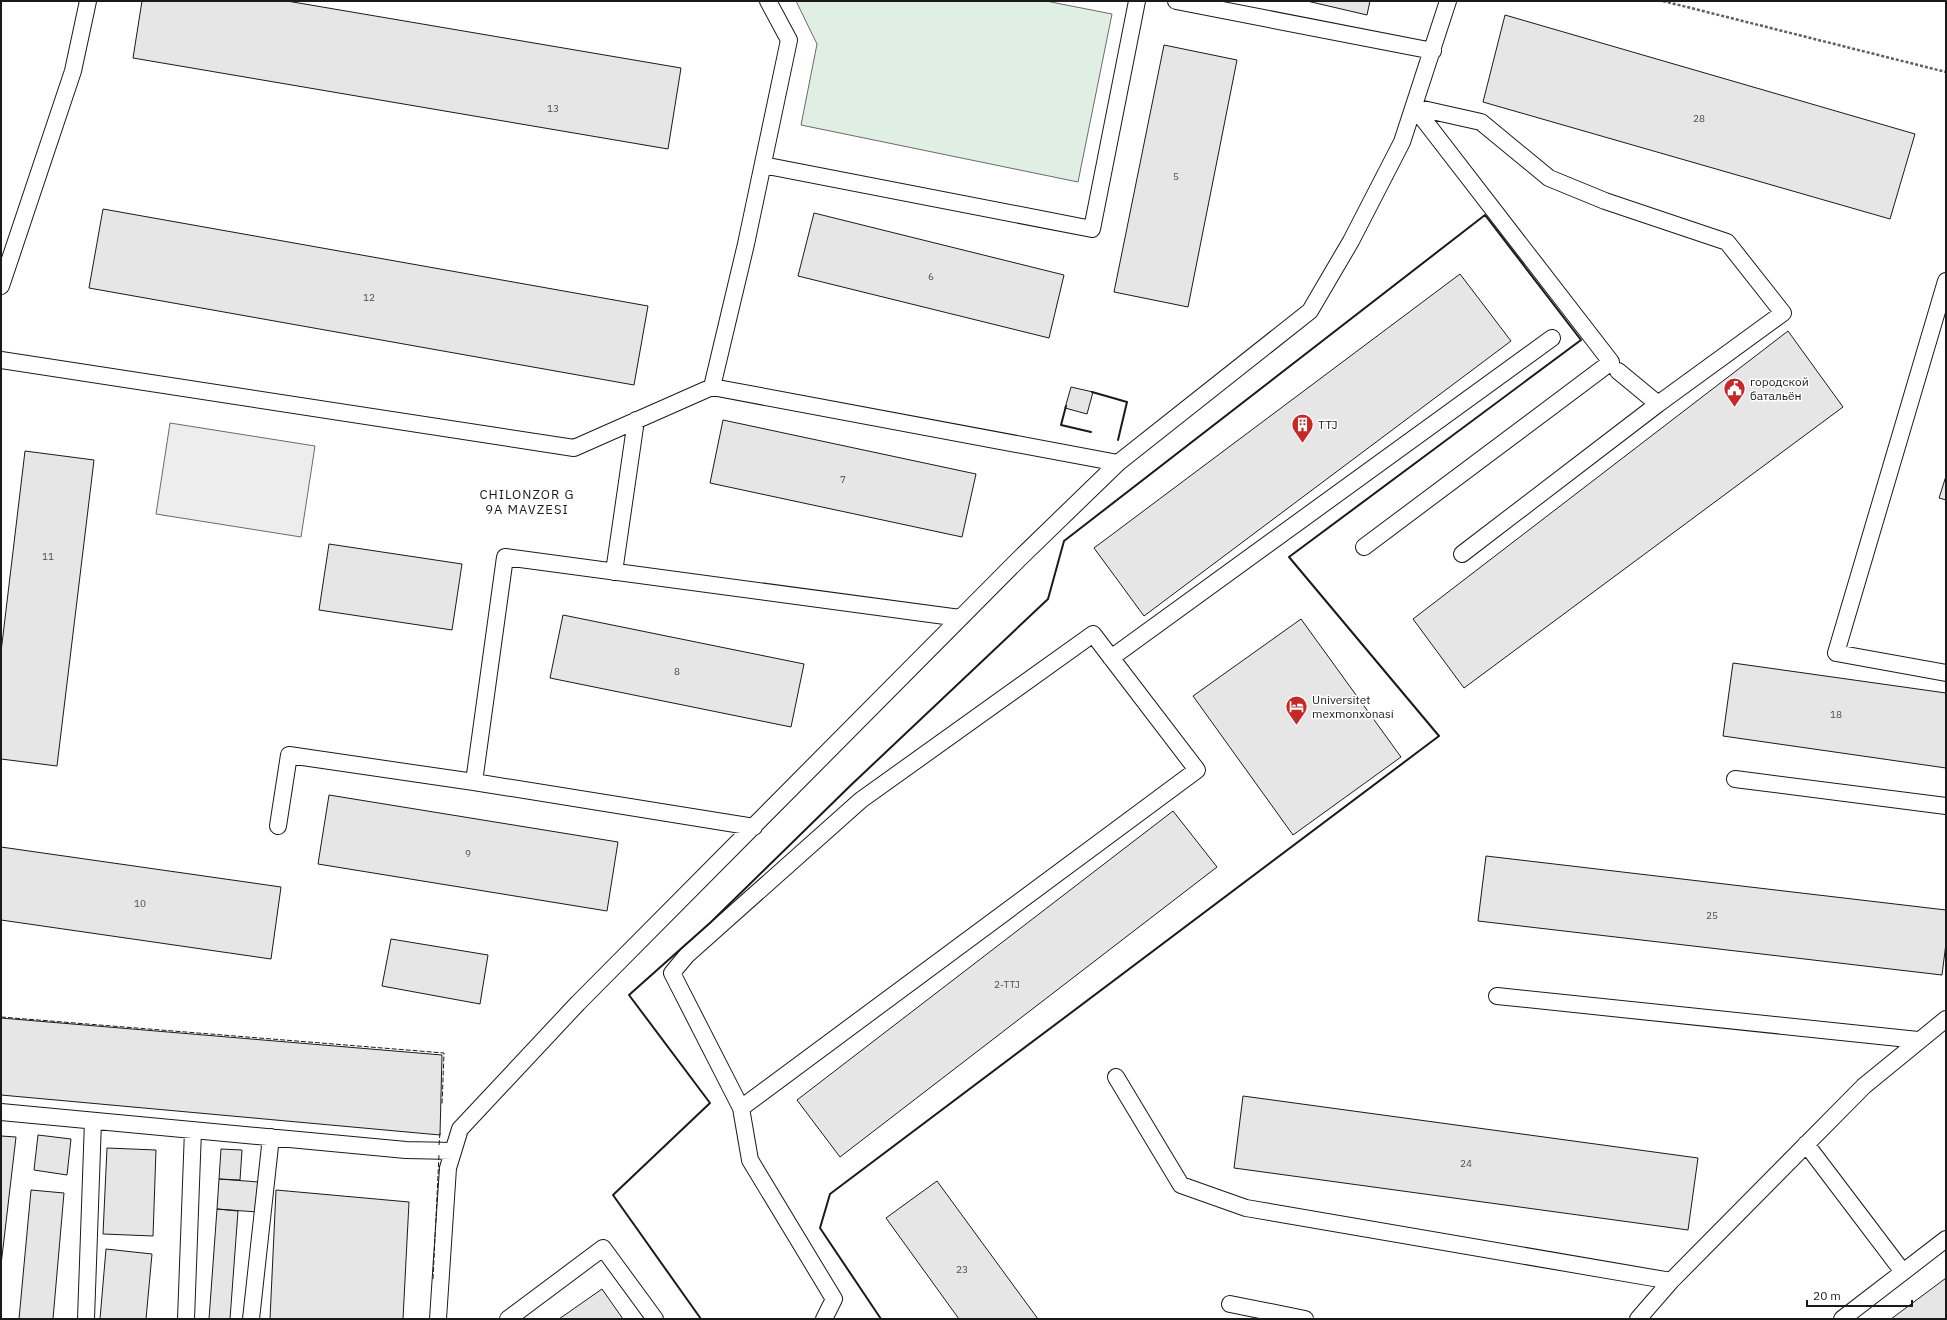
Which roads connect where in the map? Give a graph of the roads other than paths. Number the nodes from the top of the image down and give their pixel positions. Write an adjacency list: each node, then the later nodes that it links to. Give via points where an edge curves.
1 (88, 1): 10 (lane, via 73,71)
2 (768, 1): 8 (lane, via 789,40)
3 (1138, 1): 8 (lane, via 1092,229)
4 (1176, 1): 6 (lane)
5 (1448, 1): 6 (lane)
6 (1432, 51): 7 (lane)
7 (1414, 107): 15 (lane, via 1481,122 1549,178 1605,201 1727,242 1783,313); 17 (lane, via 1402,142 1351,241 1310,311); 18 (lane, via 1611,362)
8 (763, 165): 14 (lane)
9 (1946, 280): 23 (lane, via 1836,652)
10 (1, 286)
11 (1552, 338): 22 (lane)
12 (1, 360): 16 (lane, via 574,448)
13 (1618, 371): 15 (lane)
14 (712, 387): 16 (lane); 17 (lane)
15 (1658, 404): 19 (lane)
16 (636, 420): 20 (lane)
17 (1118, 462): 21 (lane)
18 (1364, 547)
19 (1462, 554)
20 (614, 572): 21 (lane); 25 (lane, via 505,557)
21 (960, 618): 28 (lane)
22 (1111, 658): 33 (lane, via 1197,770); 33 (lane, via 1093,634 861,800 687,955 672,972)
23 (1946, 673)
24 (1735, 779): 26 (lane)
25 (474, 782): 27 (lane, via 288,755); 28 (lane)
26 (1946, 806)
27 (278, 826)
28 (754, 827): 39 (lane, via 578,1003 460,1129)
29 (1497, 996): 31 (lane)
30 (1946, 1019): 31 (lane)
31 (1918, 1040): 38 (lane, via 1864,1086)
32 (1116, 1077): 42 (lane, via 1181,1185 1246,1208)
33 (741, 1108): 50 (lane, via 750,1160 834,1299)
34 (1, 1112): 35 (lane)
35 (93, 1120): 36 (lane); 44 (lane)
36 (193, 1130): 37 (lane); 45 (lane)
37 (271, 1137): 39 (lane, via 406,1150); 46 (lane)
38 (1806, 1144): 41 (lane); 42 (lane)
39 (453, 1151): 47 (lane, via 448,1168)
40 (1946, 1239): 41 (lane)
41 (1903, 1272): 53 (lane)
42 (1672, 1281): 52 (lane)
43 (1230, 1304): 51 (lane)
44 (86, 1319)
45 (186, 1319)
46 (251, 1319)
47 (438, 1319)
48 (508, 1319): 49 (lane, via 603,1248)
49 (655, 1319)
50 (824, 1319)
51 (1305, 1319)
52 (1638, 1319)
53 (1842, 1319)

